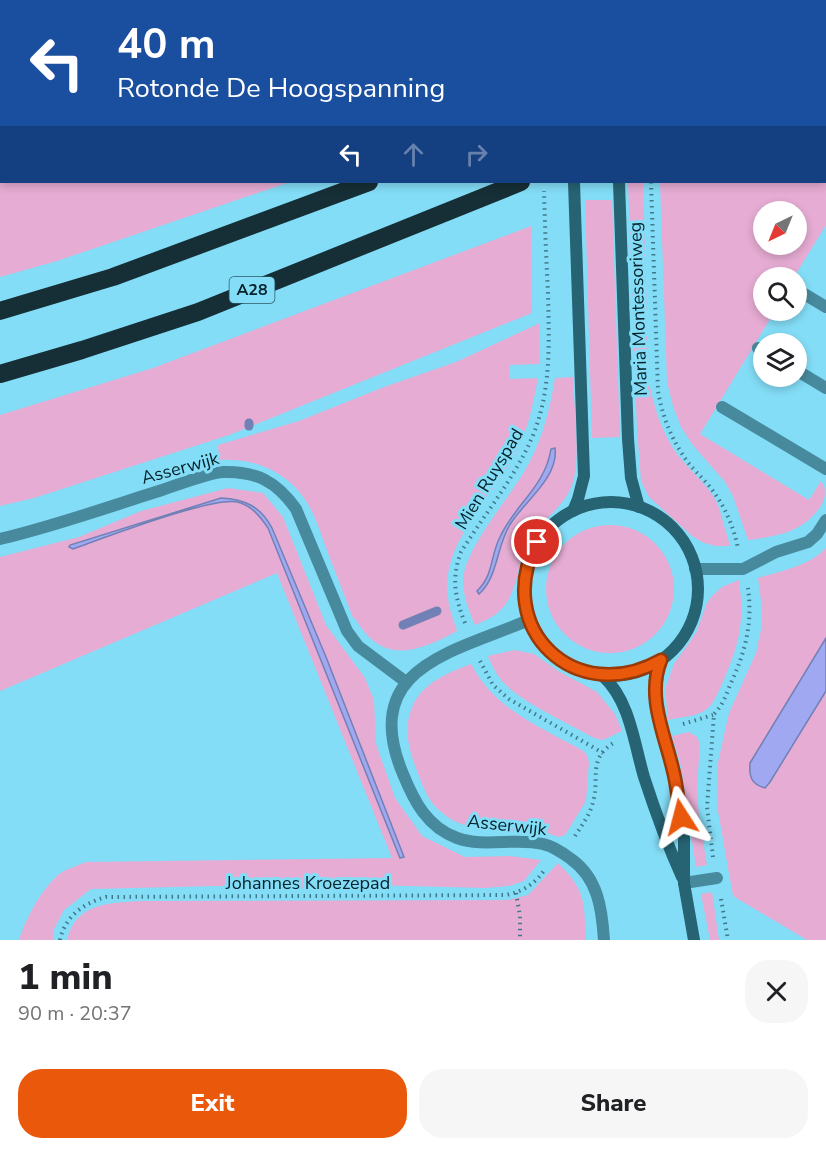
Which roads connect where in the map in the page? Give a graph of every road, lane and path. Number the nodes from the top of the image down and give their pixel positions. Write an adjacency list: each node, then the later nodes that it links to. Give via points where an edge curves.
1 (366, 183): 9 (highway, via 113,277)
2 (519, 183): 10 (highway, A28, via 198,312)
3 (544, 183): 22 (path, Mien Ruyspad, via 548,376 532,438 456,566 455,592)
4 (574, 183): 16 (street, via 584,476)
5 (620, 183): 15 (street, Maria Montessoriweg, via 628,438)
6 (651, 183): 20 (path, Maria Montessoriweg, via 660,405 683,456 722,503)
7 (807, 296): 8 (street)
8 (826, 307)
9 (0, 311)
10 (0, 374)
11 (807, 377): 12 (street)
12 (826, 388)
13 (722, 407): 14 (street)
14 (826, 469)
15 (639, 507): 16 (street, via 606,502); 19 (street, via 681,537)
16 (573, 511): 21 (street, via 547,530 530,557 524,588)
17 (826, 520): 20 (street, via 808,542 776,552)
18 (0, 539): 25 (street, Asserwijk, via 220,472 256,476 284,492 296,509 352,638)
19 (695, 569): 20 (street); 23 (street, via 695,613 682,640)
20 (743, 569): 28 (path, Maria Montessoriweg, via 751,610 746,645 722,704 714,714 709,761 707,807)
21 (530, 620): 22 (street, Asserwijk); 24 (street, via 536,634 558,658 572,667)
22 (473, 643): 25 (street, Asserwijk, via 418,670); 26 (path, Mien Ruyspad, via 487,675 500,692)
23 (661, 660): 24 (street, via 633,673); 29 (street, via 655,674 656,706 684,839)
24 (603, 676): 29 (street, via 613,686 627,714 644,777)
25 (406, 682): 27 (street, Asserwijk, via 392,709 392,737 397,760 424,815 457,838 541,843)
26 (603, 753)
27 (561, 852): 30 (path, via 536,881); 33 (street, Asserwijk, via 579,865 593,884 602,912)
28 (717, 878): 29 (street); 35 (path, Maria Montessoriweg)
29 (684, 884): 34 (street)
30 (516, 893): 31 (path, Johannes Kroezepad, via 106,897 79,909); 32 (path)
31 (60, 940)
32 (520, 940)
33 (604, 940)
34 (694, 940)
35 (728, 940)

